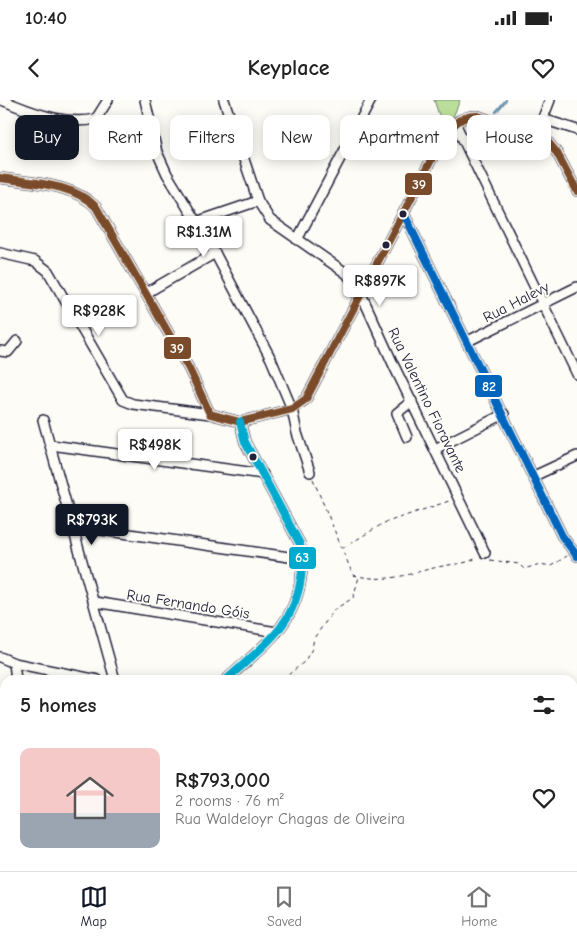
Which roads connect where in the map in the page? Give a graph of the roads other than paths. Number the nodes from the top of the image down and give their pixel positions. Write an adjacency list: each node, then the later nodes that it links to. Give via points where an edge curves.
1 (2, 100): 2 (street, via 43,115 78,121 96,119)
2 (108, 100)
3 (145, 100): 17 (street, via 157,152)
4 (224, 100): 15 (street, Rua Valentino Fioravante)
5 (371, 100): 18 (street)
6 (550, 100): 7 (street)
7 (544, 115)
8 (551, 122): 10 (street)
9 (457, 127): 24 (street)
10 (577, 130)
11 (551, 146): 14 (street)
12 (432, 160): 16 (street)
13 (0, 178): 22 (street, via 59,188 89,200)
14 (577, 191)
15 (258, 201): 17 (street); 18 (street, Rua Valentino Fioravante, via 270,220)
16 (404, 214): 23 (street); 26 (street)
17 (196, 222): 20 (street)
18 (297, 240): 23 (street, Rua Valentino Fioravante, via 346,273)
19 (0, 253): 31 (street, via 35,261 44,267 123,400)
20 (215, 253): 22 (street); 30 (street, via 261,337)
21 (577, 287): 24 (street, Rua Halevy)
22 (146, 293): 31 (street)
23 (362, 295): 29 (street, Rua Valentino Fioravante); 30 (street, via 311,392)
24 (544, 303): 26 (street, Rua Halevy); 28 (street)
25 (17, 341): 27 (street, via 8,352)
26 (468, 341): 32 (street)
27 (0, 351)
28 (577, 374)
29 (412, 401): 35 (street, via 397,413); 37 (street, Rua Valentino Fioravante)
30 (292, 409): 34 (street); 39 (street)
31 (210, 414): 34 (street)
32 (504, 414): 37 (street); 41 (street)
33 (43, 420): 36 (street)
34 (240, 422): 40 (street, via 242,435)
35 (407, 437)
36 (51, 445): 40 (street); 42 (street)
37 (435, 449): 43 (street, Rua Valentino Fioravante)
38 (577, 456): 41 (street)
39 (310, 472)
40 (263, 474): 45 (street, via 300,544)
41 (534, 476): 44 (street, via 562,536)
42 (74, 526): 45 (street); 46 (street)
43 (485, 553)
44 (575, 554)
45 (303, 559): 47 (street, via 295,607)
46 (95, 602): 47 (street, Rua Fernando Góis); 52 (street)
47 (277, 632): 53 (street)
48 (0, 657): 49 (street)
49 (14, 663): 50 (street); 51 (street)
50 (15, 675)
51 (73, 675)
52 (114, 675)
53 (231, 675)

